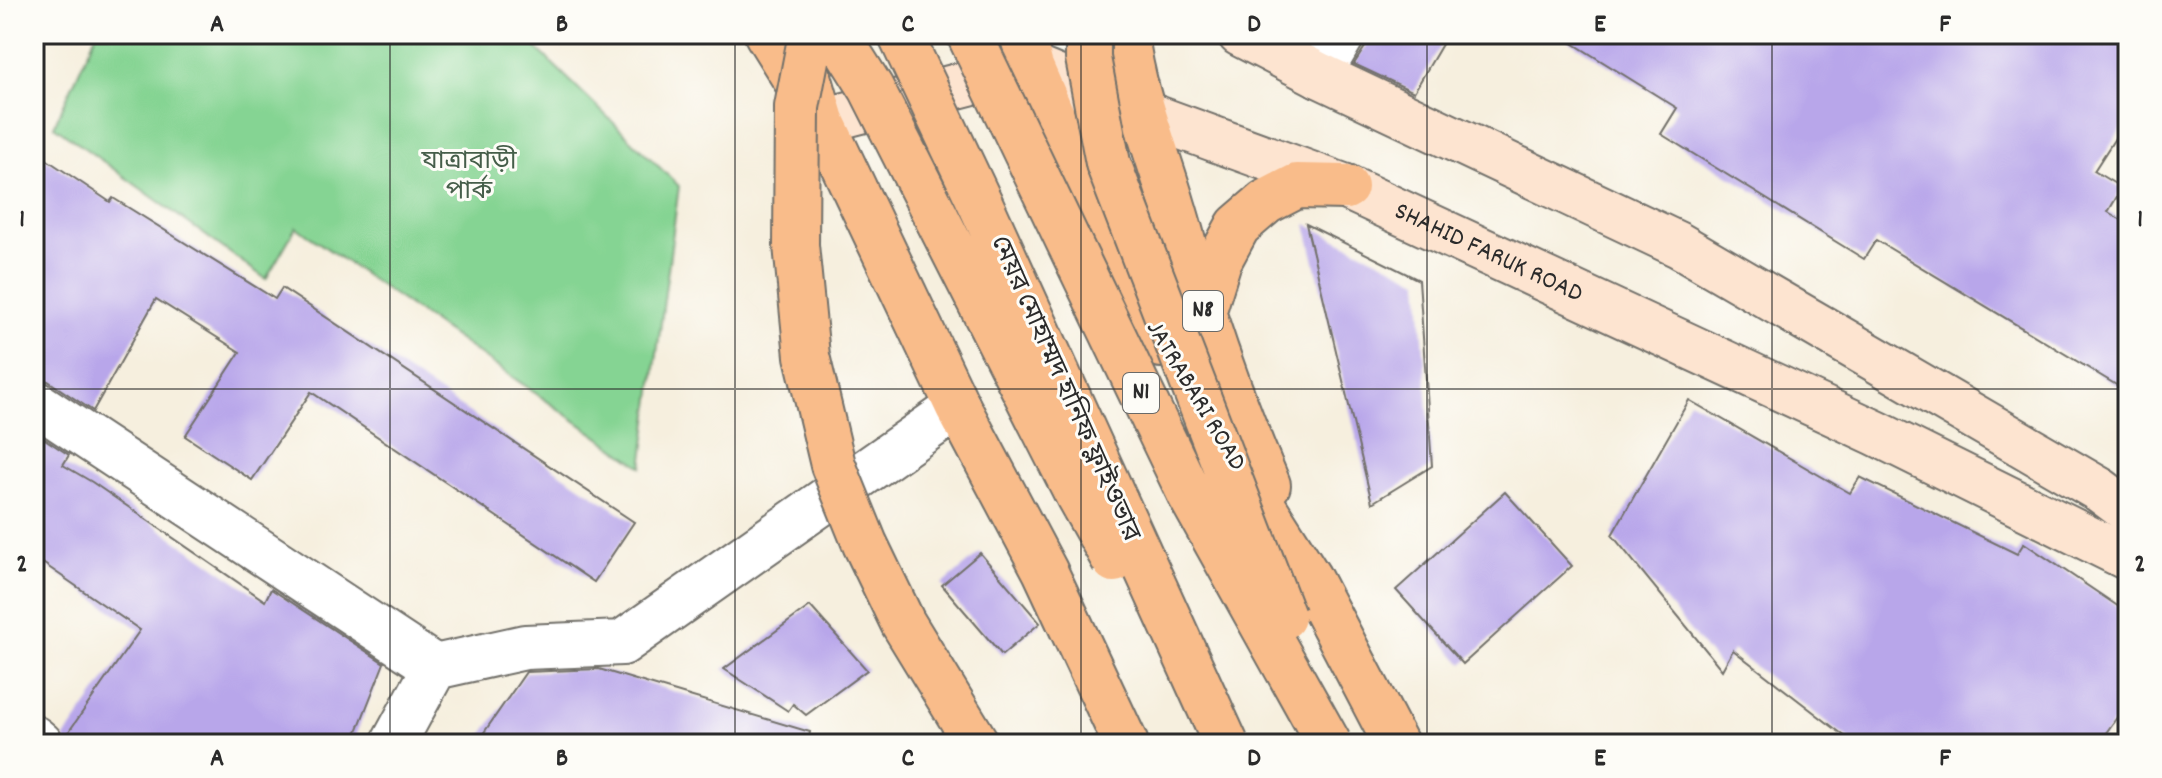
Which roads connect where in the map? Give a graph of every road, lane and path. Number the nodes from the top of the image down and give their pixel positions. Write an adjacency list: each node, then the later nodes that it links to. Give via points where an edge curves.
1 (767, 34): 15 (main road)
2 (797, 34): 15 (main road)
3 (811, 34): 28 (main road, bridge, via 797,107 796,245 807,356 833,465 865,544 903,623)
4 (837, 34): 24 (main road, bridge, via 871,88 1078,496 1136,598)
5 (900, 34): 24 (main road, মেয়র মোহাম্মদ হানিফ ফ্লাইওভার, bridge)
6 (969, 34): 31 (main road, N1, bridge, via 1190,495)
7 (984, 34): 12 (main road, SHAHID FARUK ROAD)
8 (1088, 34): 31 (main road, bridge, via 1108,163)
9 (1126, 34): 14 (main road, N8)
10 (1240, 34): 13 (main road)
11 (1343, 34): 13 (street)
12 (1026, 51): 14 (main road, SHAHID FARUK ROAD); 15 (main road); 22 (main road, JATRABARI ROAD, via 1091,205 1160,345)
13 (1319, 75): 20 (main road, via 1679,245)
14 (1143, 113): 16 (main road, SHAHID FARUK ROAD); 17 (main road, N8)
15 (822, 121): 19 (main road)
16 (1346, 187): 17 (main road, via 1297,186 1266,202 1238,226 1219,261); 21 (main road, SHAHID FARUK ROAD, via 1876,433)
17 (1203, 313): 22 (main road, N8, via 1251,446)
18 (34, 402): 23 (street)
19 (958, 407): 23 (street, via 622,643 525,647); 29 (main road, via 1045,571)
20 (2128, 511)
21 (2128, 558)
22 (1309, 578): 32 (main road, JATRABARI ROAD)
23 (435, 667): 27 (street)
24 (1206, 703): 30 (main road, মেয়র মোহাম্মদ হানিফ ফ্লাইওভার, bridge)
25 (34, 738): 26 (street)
26 (41, 744)
27 (393, 744)
28 (977, 744)
29 (1126, 744)
30 (1226, 744)
31 (1330, 744)
32 (1396, 744)

